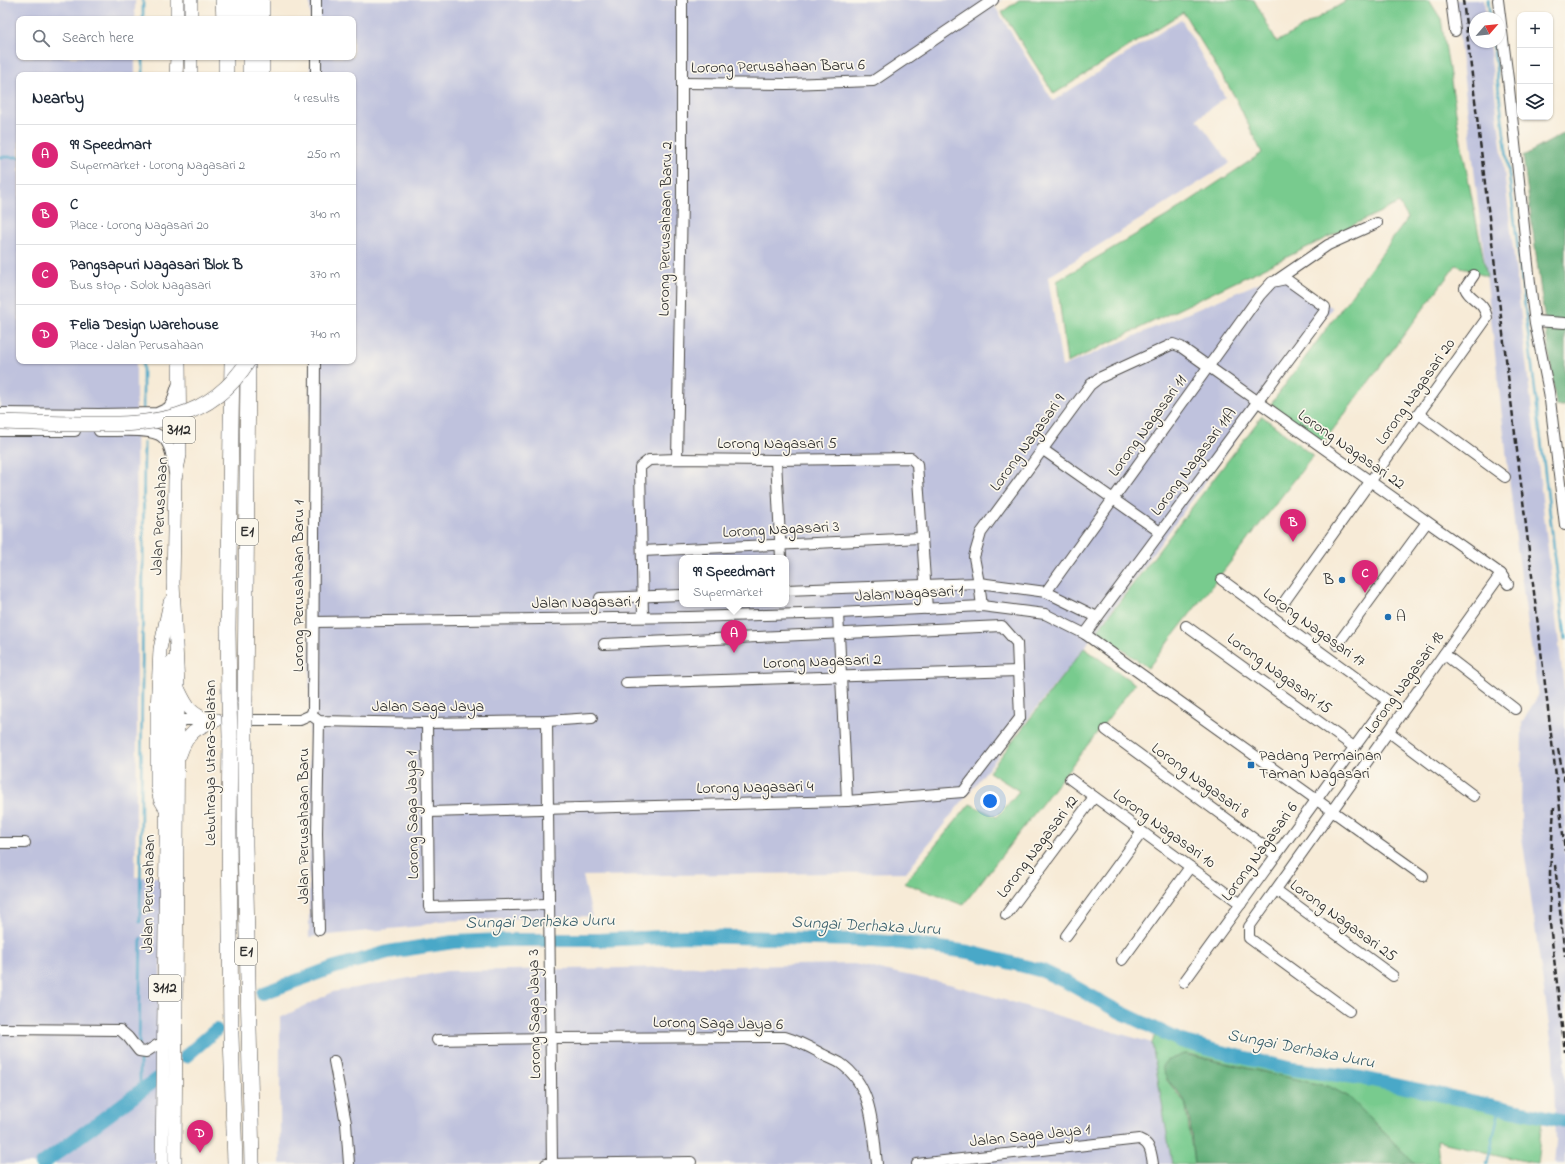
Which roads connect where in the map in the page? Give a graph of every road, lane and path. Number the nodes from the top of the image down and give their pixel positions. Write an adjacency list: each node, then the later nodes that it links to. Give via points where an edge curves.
1 (177, 0): 12 (main road)
2 (191, 0): 13 (main road)
3 (223, 0): 14 (highway)
4 (236, 0): 15 (highway)
5 (250, 0): 16 (highway)
6 (262, 0): 17 (highway)
7 (316, 0): 18 (street)
8 (682, 0): 34 (street, Lorong Perusahaan Baru 2)
9 (993, 0): 34 (street, Lorong Perusahaan Baru 6, via 873,81 788,84)
10 (1451, 0): 19 (street)
11 (1498, 0): 38 (street)
12 (177, 16)
13 (191, 16)
14 (224, 16)
15 (236, 16)
16 (250, 16)
17 (262, 16)
18 (316, 16)
19 (1455, 31)
20 (177, 60): 27 (main road)
21 (191, 60): 28 (main road)
22 (226, 60): 29 (highway)
23 (236, 60): 30 (highway)
24 (250, 60): 31 (highway)
25 (262, 60): 32 (highway)
26 (316, 60): 33 (street)
27 (176, 72)
28 (191, 72)
29 (226, 72)
30 (236, 72)
31 (250, 72)
32 (262, 72)
33 (316, 72)
34 (682, 83): 54 (street, Lorong Perusahaan Baru 2)
35 (1377, 223): 37 (street, Lorong Nagasari 11, via 1328,245)
36 (1474, 275): 50 (street, Lorong Nagasari 20, via 1465,288 1483,306 1486,318)
37 (1277, 280): 46 (street, Lorong Nagasari 11, via 1260,295); 48 (street, Lorong Nagasari 11A, via 1286,279 1325,307 1324,312)
38 (1535, 321): 39 (street); 61 (street, via 1549,392)
39 (1565, 323)
40 (1172, 344): 46 (street, Lorong Nagasari 22); 53 (street, Lorong Nagasari 9, via 1099,378 1090,385)
41 (179, 364): 47 (main road, Jalan Perusahaan / 3112)
42 (232, 364): 141 (highway, Lebuhraya Utara–Selatan / E1, bridge, via 228,629 231,1034)
43 (246, 364): 51 (highway, bridge, via 214,398 179,416 140,424)
44 (248, 364): 142 (highway, Lebuhraya Utara–Selatan / E1, bridge, via 245,853)
45 (315, 364): 85 (street, Lorong Perusahaan Baru 1)
46 (1209, 367): 48 (street, Lorong Nagasari 22); 59 (street, Lorong Nagasari 11)
47 (179, 380): 49 (street, via 172,402 168,408 157,413); 57 (main road, Jalan Perusahaan / 3112, via 180,455)
48 (1258, 402): 58 (street, Lorong Nagasari 22); 62 (street, Lorong Nagasari 11A)
49 (0, 412)
50 (1419, 414): 56 (street); 58 (street, Lorong Nagasari 20)
51 (0, 422)
52 (0, 431): 57 (street, via 151,432 160,435 166,442)
53 (1042, 449): 59 (street); 70 (street, Lorong Nagasari 9, via 981,533 974,557)
54 (676, 459): 55 (street, Lorong Nagasari 5); 65 (street, Lorong Nagasari 5, via 648,460 640,467)
55 (776, 460): 63 (street, Lorong Nagasari 5, via 911,458 917,464); 64 (street)
56 (1505, 477)
57 (176, 479): 69 (main road, Jalan Perusahaan / 3112)
58 (1370, 482): 60 (street, Lorong Nagasari 22); 78 (street, Lorong Nagasari 20)
59 (1114, 500): 62 (street); 74 (street, Lorong Nagasari 11)
60 (1427, 522): 67 (street, Lorong Nagasari 22); 91 (street)
61 (1565, 525)
62 (1160, 532): 83 (street, Lorong Nagasari 11A)
63 (921, 538): 64 (street, Lorong Nagasari 3); 71 (street)
64 (780, 545): 65 (street, Lorong Nagasari 3); 66 (street)
65 (642, 551): 76 (street)
66 (781, 555)
67 (1501, 574): 72 (street, Lorong Nagasari 22); 92 (street, Lorong Nagasari 18)
68 (1222, 580): 97 (street, Lorong Nagasari 17)
69 (173, 583): 86 (main road, Jalan Perusahaan / 3112); 99 (main road, via 161,641)
70 (979, 583): 71 (street, Jalan Nagasari 1); 74 (street, Jalan Nagasari 1); 79 (street, Lorong Nagasari 9)
71 (924, 584): 73 (street, Jalan Nagasari 1); 81 (street)
72 (1508, 584)
73 (789, 590)
74 (1046, 592): 83 (street, Jalan Nagasari 1)
75 (679, 595): 76 (street)
76 (643, 596): 77 (street); 84 (street)
77 (600, 598)
78 (1282, 605)
79 (982, 606): 81 (street, Jalan Nagasari 1); 89 (street, Jalan Nagasari 1, via 1045,614)
80 (784, 609): 82 (street, Jalan Nagasari 1); 84 (street, Jalan Nagasari 1)
81 (927, 609): 82 (street, Jalan Nagasari 1)
82 (838, 613): 88 (street)
83 (1097, 616): 89 (street, Lorong Nagasari 11A)
84 (643, 617): 85 (street, Jalan Nagasari 1)
85 (314, 622): 100 (street, Lorong Perusahaan Baru 1)
86 (176, 625): 96 (main road, Jalan Perusahaan / 3112); 99 (main road, Jalan Perusahaan / 3112, via 168,684)
87 (1186, 626): 107 (street, Lorong Nagasari 15)
88 (839, 633): 90 (street); 93 (street, via 1002,626 1017,643); 94 (street)
89 (1084, 634): 112 (street, Jalan Nagasari 1)
90 (604, 644)
91 (1337, 645)
92 (1444, 654): 98 (street); 106 (street, Lorong Nagasari 18)
93 (1018, 671): 94 (street, Lorong Nagasari 2); 113 (street, Lorong Nagasari 4, via 1020,718 964,792)
94 (841, 677): 95 (street, Lorong Nagasari 2); 113 (street)
95 (626, 684)
96 (178, 686): 99 (main road, Jalan Perusahaan / 3112); 102 (main road, via 189,709 198,716)
97 (1388, 700): 107 (street, Lorong Nagasari 6)
98 (1515, 709)
99 (167, 716): 102 (street); 108 (main road, Jalan Perusahaan / 3112); 136 (main road, Jalan Perusahaan / 3112, via 157,785 160,799 167,811)
100 (315, 718): 102 (street); 104 (street, Jalan Saga Jaya); 127 (street, Jalan Perusahaan Baru)
101 (592, 718): 103 (street, Jalan Saga Jaya)
102 (213, 720): 108 (main road, via 191,733)
103 (547, 721): 104 (street, Jalan Saga Jaya); 114 (street, Lorong Saga Jaya 3)
104 (427, 723): 115 (street, Lorong Saga Jaya 1)
105 (1106, 730): 120 (street, Lorong Nagasari 8)
106 (1389, 732): 110 (street); 116 (street, Lorong Nagasari 18)
107 (1354, 747): 112 (street, Lorong Nagasari 6)
108 (177, 763): 140 (main road, Jalan Perusahaan / 3112)
109 (1070, 779): 111 (street, Lorong Nagasari 10)
110 (1474, 796)
111 (1094, 797): 117 (street, Lorong Nagasari 10); 126 (street, Lorong Nagasari 12)
112 (1316, 800): 116 (street, Jalan Nagasari 1); 120 (street, Lorong Nagasari 6)
113 (847, 801): 114 (street, Lorong Nagasari 4)
114 (547, 809): 115 (street, Lorong Nagasari 4); 124 (street, Lorong Saga Jaya 3)
115 (428, 812): 124 (street, Lorong Saga Jaya 1, via 429,907)
116 (1332, 812): 122 (street, Jalan Nagasari 1); 123 (street, Lorong Nagasari 18)
117 (1142, 832): 121 (street, Lorong Nagasari 10); 128 (street)
118 (0, 843): 119 (street)
119 (25, 843)
120 (1276, 856): 125 (street, Lorong Nagasari 6)
121 (1190, 867): 125 (street, Lorong Nagasari 10); 129 (street)
122 (1423, 876)
123 (1276, 890): 130 (street, Lorong Nagasari 25); 132 (street, Lorong Nagasari 18, via 1249,927 1249,938)
124 (548, 904): 134 (street, Lorong Saga Jaya 3)
125 (1241, 904): 131 (street, Lorong Nagasari 6)
126 (1006, 915)
127 (319, 930)
128 (1066, 936)
129 (1122, 960)
130 (1393, 976)
131 (1184, 982)
132 (1349, 1011)
133 (0, 1029): 136 (street, via 120,1030 139,1051 146,1052 161,1046)
134 (550, 1038): 135 (street, Lorong Saga Jaya 6); 145 (street, Lorong Saga Jaya 3); 146 (street, Lorong Saga Jaya 6, via 785,1037 798,1041 841,1064 859,1082 872,1118)
135 (436, 1040)
136 (164, 1052): 139 (main road, Jalan Perusahaan / 3112)
137 (334, 1061): 143 (street, via 346,1123)
138 (691, 1162): 145 (street)
139 (162, 1164)
140 (175, 1164)
141 (235, 1164)
142 (252, 1164)
143 (349, 1164)
144 (546, 1164): 145 (street)
145 (552, 1164)
146 (877, 1164)
147 (917, 1164): 148 (street, Jalan Saga Jaya 1, via 1139,1139 1146,1142 1150,1149)
148 (1153, 1164)

